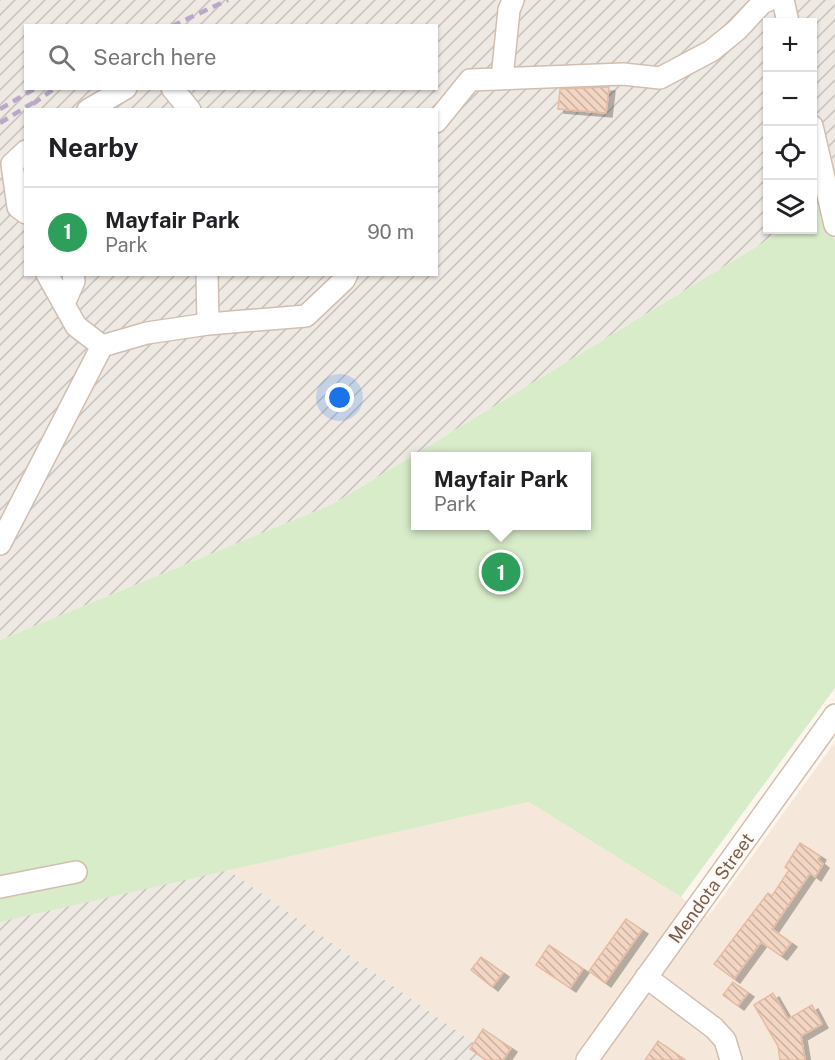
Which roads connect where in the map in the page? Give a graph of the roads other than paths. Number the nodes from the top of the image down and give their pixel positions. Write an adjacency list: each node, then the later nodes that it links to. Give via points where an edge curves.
1 (513, 0): 5 (street)
2 (769, 0): 5 (street, via 711,51 660,78 623,74)
3 (783, 0): 4 (street)
4 (788, 18)
5 (502, 78): 10 (street, via 470,80)
6 (123, 90): 8 (street)
7 (174, 90): 9 (street)
8 (91, 108)
9 (188, 108)
10 (438, 120)
11 (817, 144): 14 (street)
12 (24, 153): 13 (street, via 12,164 18,207)
13 (24, 212)
14 (835, 225)
15 (48, 276): 19 (street)
16 (73, 276): 19 (street)
17 (207, 276): 20 (street)
18 (346, 276): 20 (street, via 306,316)
19 (64, 304): 21 (street, via 76,326)
20 (208, 324): 21 (street, via 147,333)
21 (102, 346): 22 (street)
22 (0, 544)
23 (835, 715): 26 (street, Mendota Street)
24 (76, 872): 25 (street)
25 (0, 887)
26 (646, 977): 27 (street, Mendota Street); 28 (street, via 714,1028 725,1040)
27 (587, 1060)
28 (731, 1060)

